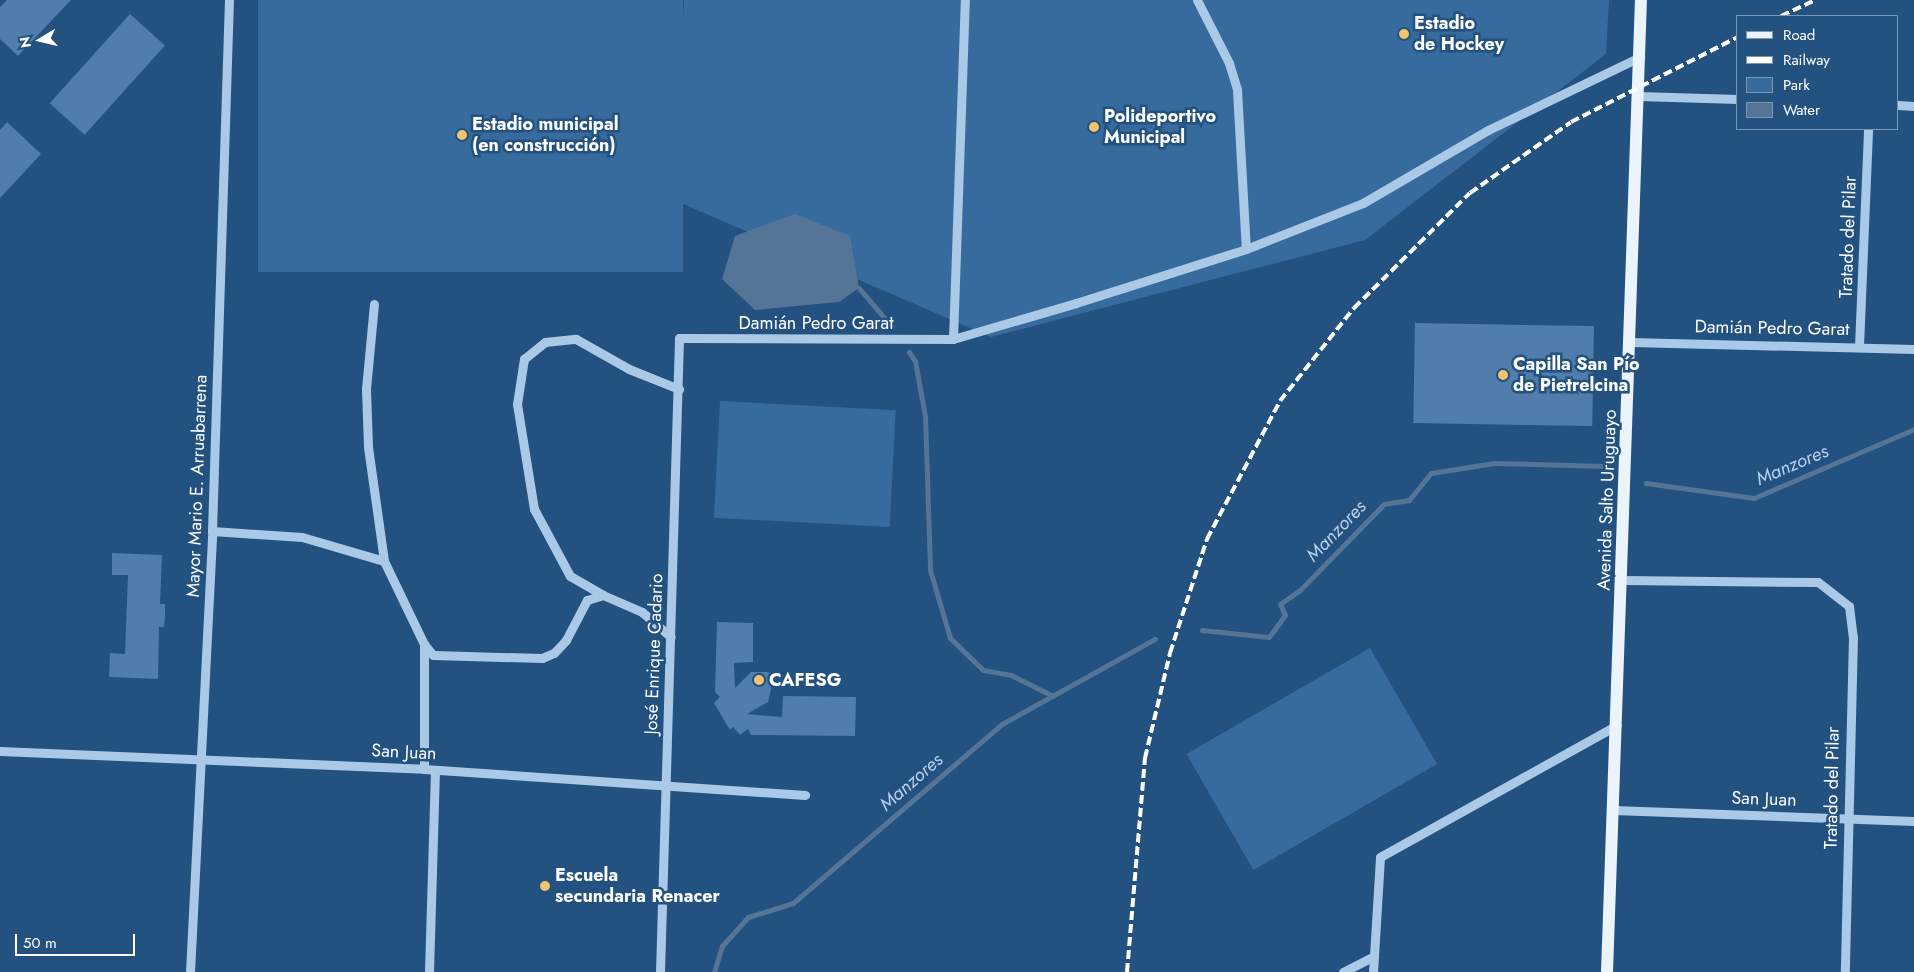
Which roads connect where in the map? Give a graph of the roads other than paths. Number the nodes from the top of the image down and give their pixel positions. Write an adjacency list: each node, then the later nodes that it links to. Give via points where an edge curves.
1 (229, 0): 19 (street, Mayor Mario E. Arruabarrena)
2 (965, 0): 14 (street)
3 (1197, 0): 11 (street, via 1230,64 1238,90)
4 (1641, 0): 5 (main road, Avenida Salto Uruguayo)
5 (1640, 57): 6 (main road, Avenida Salto Uruguayo); 11 (street, Damián Pedro Garat, via 1488,130 1363,203)
6 (1638, 96): 7 (street); 15 (main road, Avenida Salto Uruguayo)
7 (1736, 99)
8 (1899, 105): 9 (street)
9 (1914, 106)
10 (1868, 130): 16 (street, Tratado del Pilar)
11 (1246, 249): 14 (street, Damián Pedro Garat)
12 (374, 304): 20 (street, via 366,389 368,447)
13 (679, 338): 14 (street, Damián Pedro Garat); 18 (street, José Enrique Cadario)
14 (953, 339)
15 (1630, 342): 16 (street, Damián Pedro Garat); 21 (main road, Avenida Salto Uruguayo)
16 (1860, 346): 17 (street, Damián Pedro Garat)
17 (1914, 349)
18 (679, 389): 22 (street, via 629,369 576,339 558,338 524,359 517,404 534,509 570,576); 23 (street, José Enrique Cadario)
19 (212, 531): 20 (street, via 302,536); 27 (street, Mayor Mario E. Arruabarrena)
20 (384, 561): 24 (street)
21 (1622, 580): 25 (main road, Avenida Salto Uruguayo); 33 (street, Tratado del Pilar, via 1818,582 1849,606 1853,637)
22 (603, 595): 23 (street, via 642,612); 24 (street, via 587,600 566,640 554,653 542,658 433,655)
23 (671, 638): 30 (street, José Enrique Cadario)
24 (424, 644): 28 (street)
25 (1617, 724): 32 (main road, Avenida Salto Uruguayo); 35 (street, via 1380,856)
26 (0, 751): 27 (street, San Juan)
27 (202, 758): 28 (street, San Juan); 36 (street, Mayor Mario E. Arruabarrena)
28 (424, 769): 29 (street, San Juan)
29 (435, 770): 30 (street, San Juan); 37 (street)
30 (665, 785): 31 (street, San Juan); 38 (street, José Enrique Cadario)
31 (805, 795)
32 (1613, 810): 33 (street, San Juan); 41 (main road, Avenida Salto Uruguayo)
33 (1847, 818): 34 (street, San Juan); 42 (street, Tratado del Pilar)
34 (1914, 821)
35 (1374, 956): 39 (street); 40 (street)
36 (190, 972)
37 (429, 972)
38 (660, 972)
39 (1343, 972)
40 (1373, 972)
41 (1607, 972)
42 (1845, 972)

